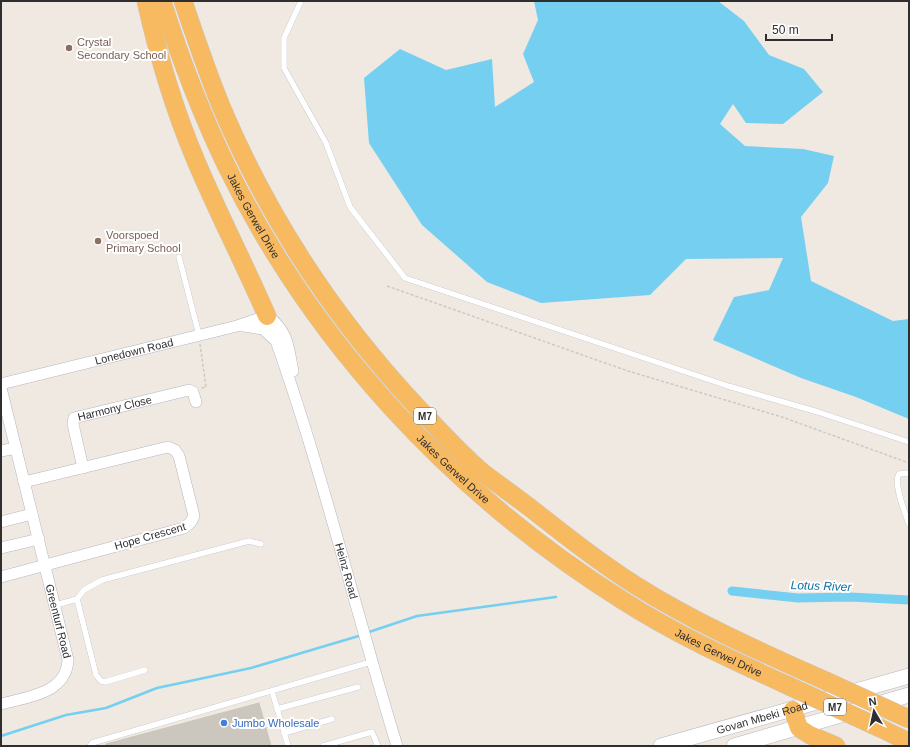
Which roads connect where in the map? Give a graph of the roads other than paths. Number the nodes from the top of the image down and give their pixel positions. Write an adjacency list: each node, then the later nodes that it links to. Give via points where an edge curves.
1 (146, 1): 6 (highway, via 161,59 184,129)
2 (162, 1): 43 (highway, Jakes Gerwel Drive / M7, bridge, via 187,76 204,117 248,207 303,296 340,349 426,445 513,522 568,564 623,601 674,631)
3 (183, 1): 40 (highway, Jakes Gerwel Drive / M7, bridge, via 221,107 244,157 289,239 356,337 430,421 481,471 582,549 636,585 688,616)
4 (301, 1): 14 (lane, via 284,38 284,68 326,143 350,207 405,278 728,386)
5 (179, 257): 8 (lane)
6 (267, 316): 7 (street, Lonedown Road); 9 (street, Heinz Road); 12 (street, Heinz Road, via 276,323 286,338)
7 (237, 326): 8 (street, Lonedown Road); 9 (street, via 258,327)
8 (199, 335): 10 (street, Lonedown Road)
9 (277, 342): 12 (street, Heinz Road)
10 (1, 384)
11 (1, 388): 15 (street, Greenturf Road)
12 (296, 396): 30 (street, Heinz Road)
13 (196, 402): 17 (street, Harmony Close, via 192,390 189,390 74,418 73,424)
14 (909, 442)
15 (16, 448): 16 (street); 19 (street, Greenturf Road)
16 (1, 451)
17 (83, 468): 19 (street, Hope Crescent); 26 (street, Hope Crescent, via 168,447 173,449 179,456 193,520 184,528)
18 (909, 473): 22 (lane, via 898,474 896,479)
19 (24, 482): 20 (street, Greenturf Road)
20 (32, 514): 21 (street); 23 (street, Greenturf Road)
21 (1, 522)
22 (909, 524)
23 (39, 539): 25 (street); 26 (street, Greenturf Road)
24 (261, 544): 28 (lane, via 249,541 102,580 84,590)
25 (1, 548)
26 (46, 566): 27 (street); 29 (street, Greenturf Road)
27 (1, 577)
28 (77, 599): 29 (lane); 31 (lane, via 96,675 105,682)
29 (56, 605): 36 (street, Greenturf Road, via 68,655 64,676 52,689)
30 (370, 657): 34 (lane); 48 (street, Heinz Road)
31 (144, 670)
32 (909, 676): 38 (main road, Govan Mbeki Road)
33 (358, 687): 37 (lane)
34 (272, 692): 37 (lane); 44 (lane, via 92,743)
35 (909, 695): 41 (main road, Govan Mbeki Road)
36 (1, 704)
37 (277, 709): 42 (lane)
38 (793, 710): 41 (highway); 49 (main road, Govan Mbeki Road)
39 (332, 719): 42 (lane)
40 (909, 719)
41 (798, 728): 50 (main road, Govan Mbeki Road); 51 (highway)
42 (284, 733): 45 (lane)
43 (909, 742)
44 (90, 746)
45 (288, 746)
46 (323, 746): 47 (lane, via 372,732)
47 (378, 746)
48 (397, 746)
49 (661, 746)
50 (734, 746)
51 (836, 746)

